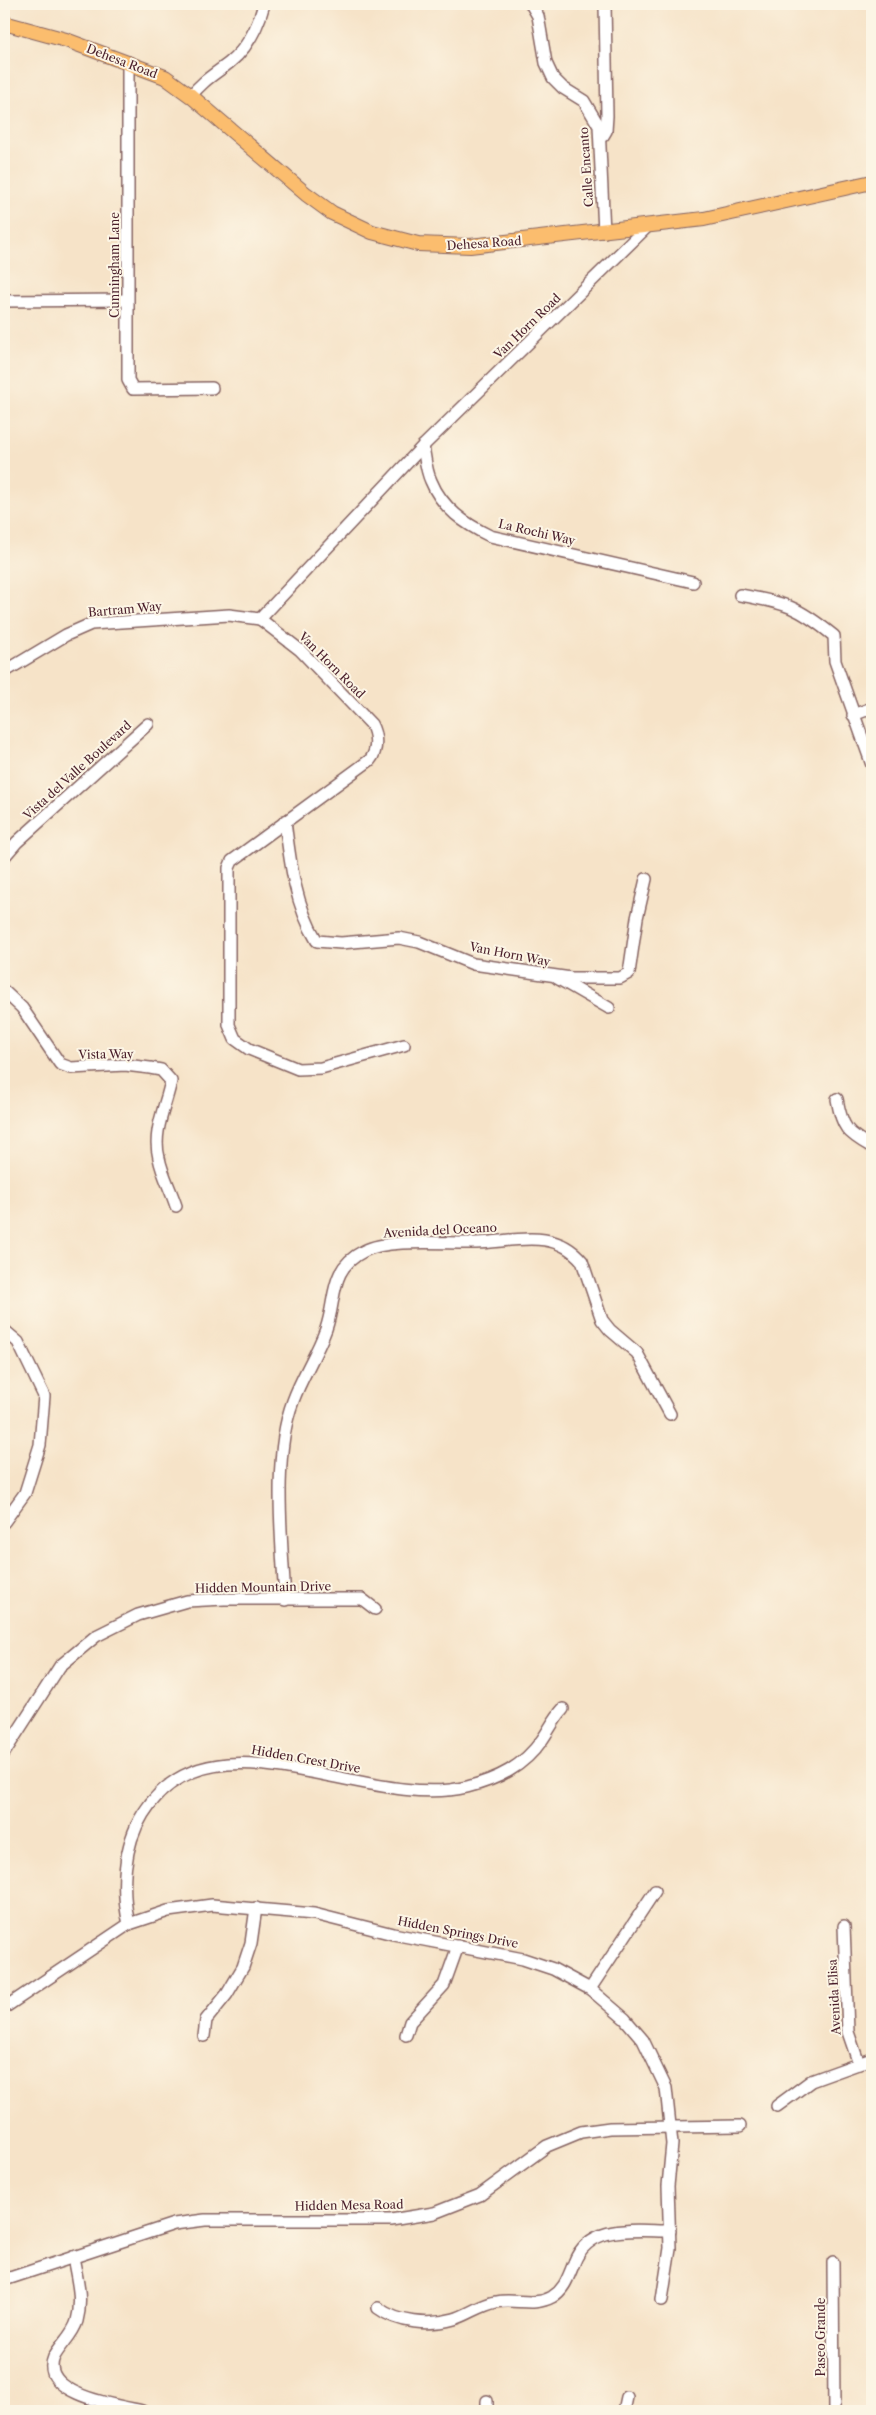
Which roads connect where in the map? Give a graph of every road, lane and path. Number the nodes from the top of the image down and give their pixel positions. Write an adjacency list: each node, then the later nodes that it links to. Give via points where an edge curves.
1 (264, 4): 6 (street, via 243,49 202,82)
2 (531, 4): 7 (street, Calle Encanto, via 538,16 546,64 563,88 584,101 599,126)
3 (605, 4): 7 (street, via 606,131)
4 (4, 23): 5 (main road, Dehesa Road)
5 (128, 62): 6 (main road, Dehesa Road, via 165,77); 12 (street, Cunningham Lane)
6 (192, 96): 10 (main road, Dehesa Road, via 306,194 345,220 386,237 452,247)
7 (600, 139): 10 (street, Calle Encanto)
8 (872, 182): 9 (main road, Dehesa Road, via 704,219)
9 (649, 225): 10 (main road, Dehesa Road); 14 (street, Van Horn Road)
10 (604, 232)
11 (4, 300): 12 (street)
12 (127, 300): 13 (street, Cunningham Lane, via 128,380 133,389)
13 (212, 388)
14 (423, 446): 15 (street, La Rochi Way, via 430,480 447,507 474,529 490,536); 17 (street, Van Horn Road)
15 (693, 582)
16 (740, 595): 20 (street, via 791,606 808,614 834,636 835,661)
17 (260, 620): 18 (street, Bartram Way, via 229,615 91,624); 23 (street, Van Horn Road, via 300,650 375,731 376,745 370,760)
18 (4, 672)
19 (872, 708): 20 (street)
20 (853, 715): 22 (street)
21 (148, 724): 24 (street, Vista del Valle Boulevard)
22 (872, 765)
23 (286, 821): 26 (street, Van Horn Way, via 290,864 306,923 317,941 341,943 399,938 419,942 472,964); 29 (street, Van Horn Road, via 236,857 229,868 229,1026 235,1039 298,1069 321,1068)
24 (4, 857)
25 (646, 879): 26 (street, via 629,972 620,978)
26 (551, 975): 28 (street, Van Horn Way)
27 (4, 991): 32 (street, Vista Way, via 22,1008 60,1064 71,1068 124,1065 150,1068 161,1070 171,1081 157,1144)
28 (609, 1008)
29 (404, 1045)
30 (837, 1099): 31 (street, via 841,1120 853,1136)
31 (872, 1147)
32 (176, 1206)
33 (4, 1330): 35 (street, via 18,1342 44,1396 40,1444 25,1493)
34 (670, 1414): 36 (street, Avenida del Oceano, via 637,1353 602,1320 582,1261 557,1242 532,1237 478,1243 396,1244 364,1251 350,1262 336,1282 327,1328 293,1401 286,1428 281,1499)
35 (4, 1522)
36 (285, 1600): 37 (street, Hidden Mountain Drive, via 362,1599); 39 (street, Hidden Mountain Drive, via 187,1601 154,1609 108,1628 60,1666)
37 (375, 1609)
38 (562, 1709): 42 (street, Hidden Crest Drive, via 540,1742 517,1767 490,1780 461,1788 401,1790 246,1762 212,1765 191,1772 162,1791 136,1827 129,1847 124,1883 124,1904)
39 (4, 1753)
40 (655, 1891): 45 (street)
41 (256, 1908): 42 (street, Hidden Springs Drive, via 228,1904 197,1906 168,1911); 44 (street, Hidden Springs Drive, via 314,1914); 48 (street, via 251,1943 243,1967 206,2020)
42 (129, 1924): 46 (street, Hidden Springs Drive)
43 (844, 1926): 50 (street, Avenida Elisa, via 848,2032)
44 (458, 1946): 45 (street, Hidden Springs Drive, via 538,1963); 47 (street, via 444,1985 410,2022)
45 (590, 1989): 53 (street, Hidden Springs Drive, via 616,2009 643,2040 666,2088)
46 (4, 2008)
47 (406, 2035)
48 (204, 2036)
49 (872, 2059): 50 (street)
50 (859, 2064): 51 (street, via 811,2081)
51 (777, 2106)
52 (740, 2126): 53 (street, Hidden Mesa Road)
53 (671, 2128): 54 (street, Hidden Springs Drive); 55 (street, Hidden Mesa Road, via 610,2128 563,2138 480,2195 422,2216 391,2220 186,2222)
54 (670, 2230): 58 (street, Hidden Springs Drive); 59 (street, via 611,2231 596,2237 578,2254 560,2290 538,2302 498,2301 455,2319 431,2323 391,2318)
55 (73, 2257): 57 (street, Hidden Mesa Road); 61 (street, via 81,2298 76,2324 54,2358 52,2370 56,2378 81,2396)
56 (833, 2262): 63 (street, Paseo Grande)
57 (4, 2280)
58 (662, 2300)
59 (378, 2308)
60 (627, 2398): 62 (street)
61 (142, 2411)
62 (624, 2411)
63 (834, 2411)

